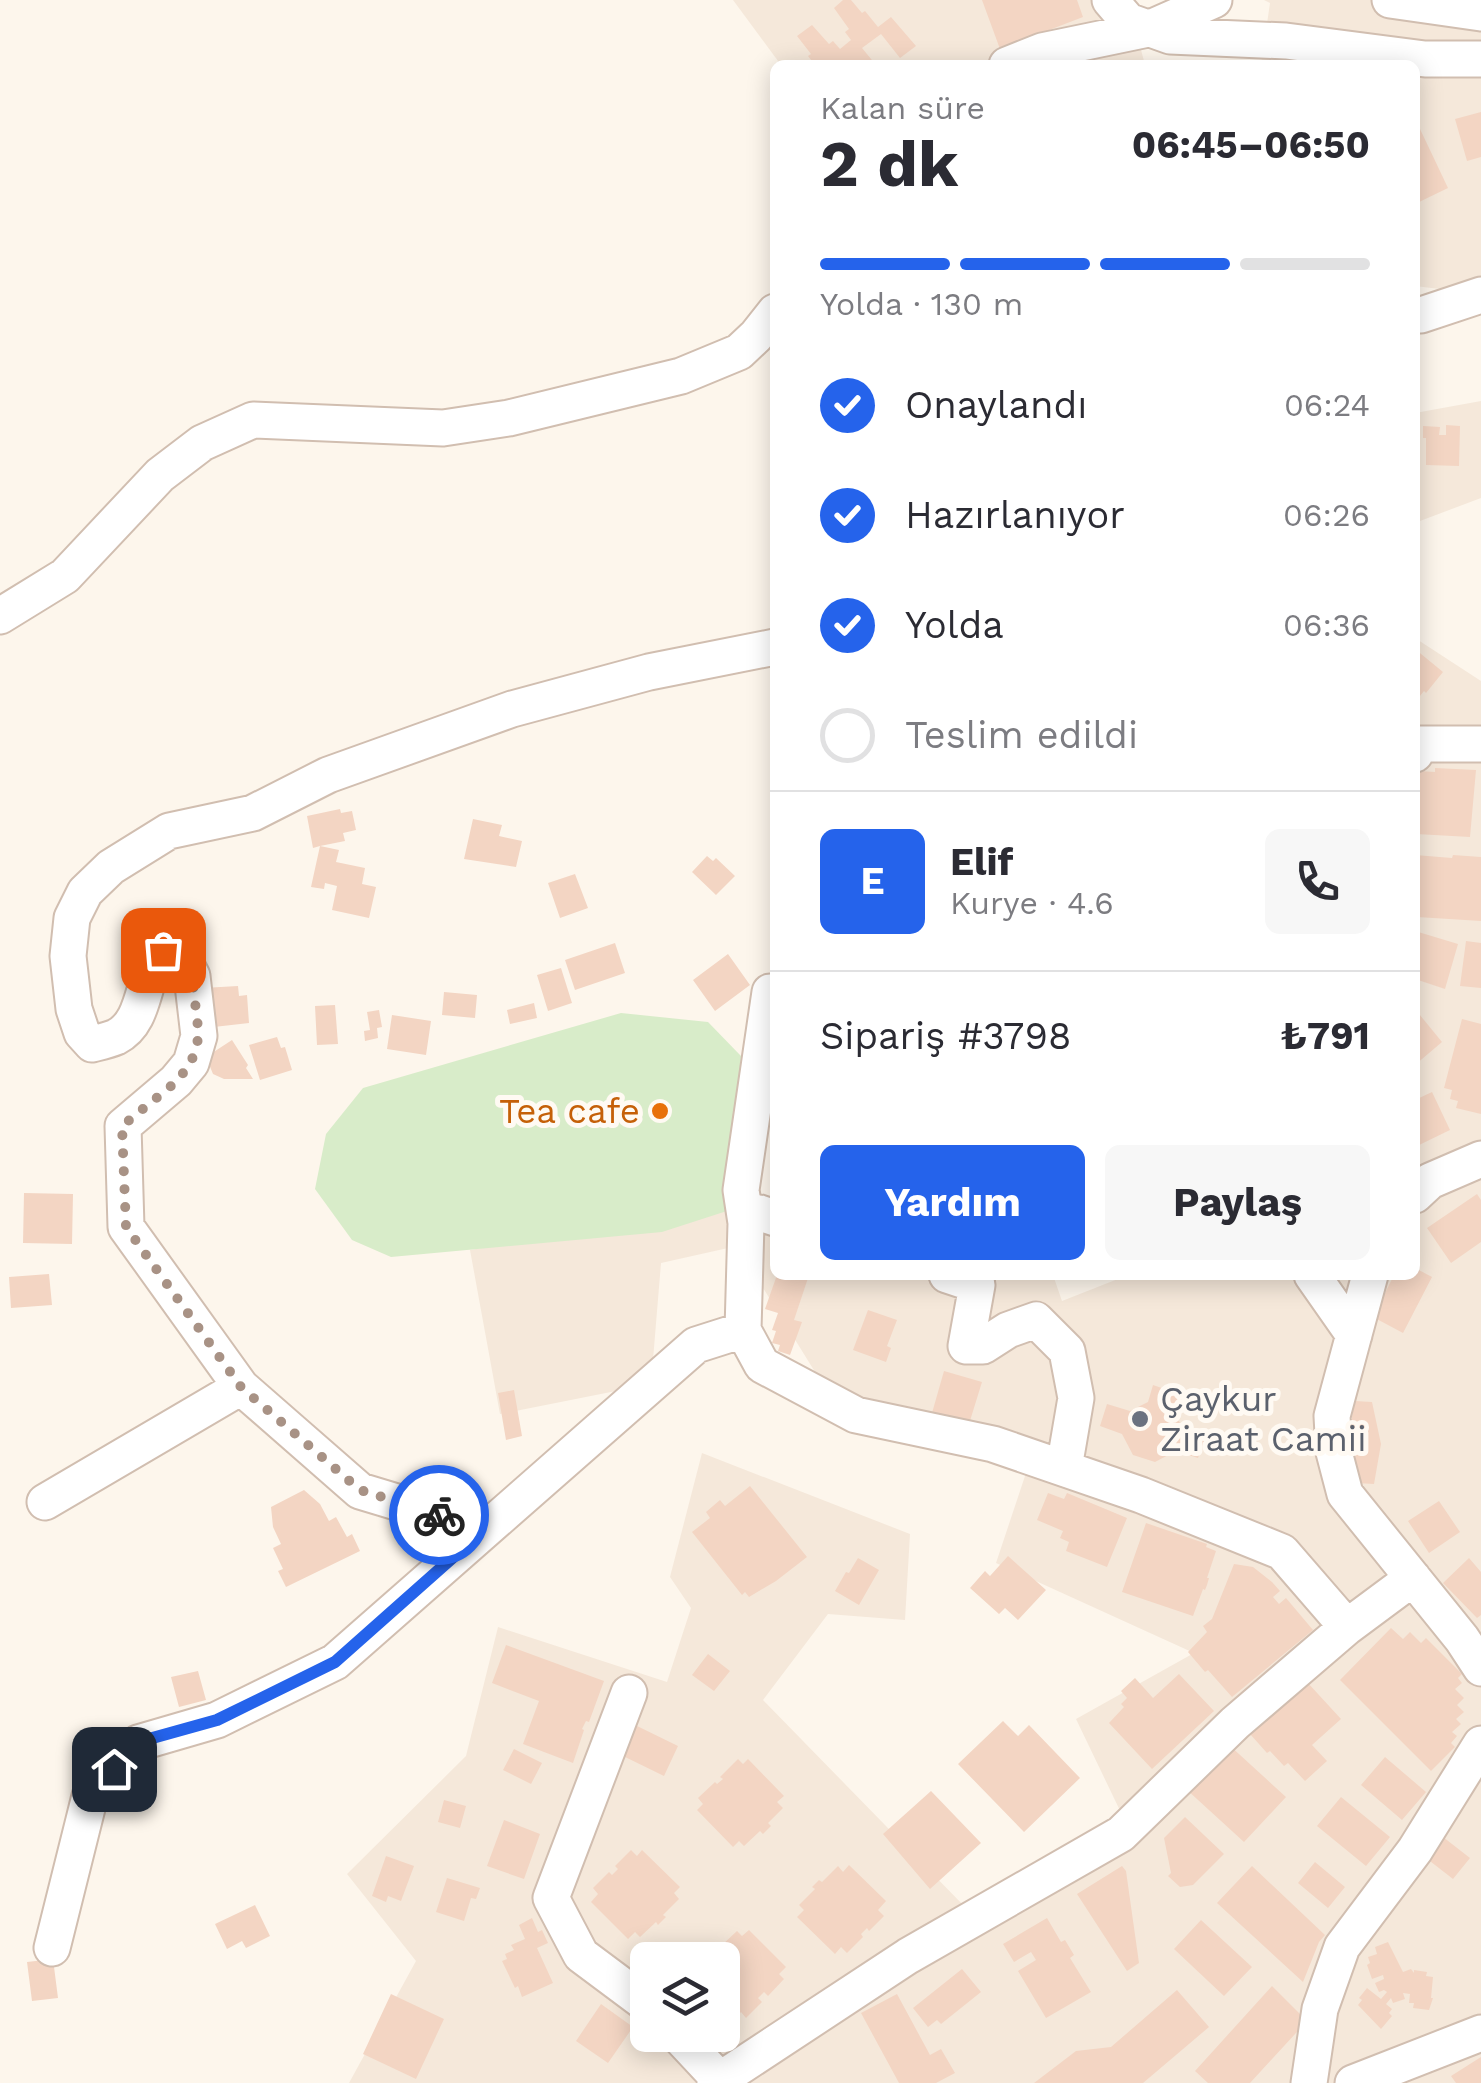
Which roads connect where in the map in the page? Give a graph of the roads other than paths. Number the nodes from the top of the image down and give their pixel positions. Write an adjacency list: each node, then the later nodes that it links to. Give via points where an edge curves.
1 (1110, 0): 5 (street, via 1128,21)
2 (1214, 0): 5 (street)
3 (1390, 0): 4 (street)
4 (1466, 9)
5 (1148, 29): 6 (street, via 1425,59); 7 (street)
6 (1481, 59)
7 (1020, 60)
8 (1481, 296): 9 (street)
9 (1420, 315)
10 (770, 318): 11 (street, via 739,352 681,376 508,418 443,428 253,420 202,443 160,475 65,576)
11 (0, 616)
12 (770, 648): 24 (street, via 512,709 328,775 253,813 168,831 85,892 72,918 68,956 74,1009 92,1044 120,1036 136,1017 163,950 181,955 192,976 199,1036 191,1063 122,1126 126,1227)
13 (1420, 744): 14 (street)
14 (1481, 744)
15 (770, 992): 18 (street, via 741,1190)
16 (1481, 1159): 17 (street)
17 (1420, 1191)
18 (760, 1220): 22 (street, via 743,1264)
19 (962, 1280): 25 (street, via 977,1285 966,1346 983,1346 1036,1320 1067,1351 1076,1398)
20 (1316, 1280): 23 (street)
21 (1369, 1280): 23 (street)
22 (743, 1330): 25 (street, via 762,1365 856,1415 993,1444); 27 (street, via 696,1345)
23 (1354, 1334): 28 (street, via 1332,1416 1334,1452 1345,1494)
24 (241, 1387): 26 (street); 27 (street, via 360,1490 456,1520)
25 (1064, 1468): 29 (street, via 1282,1552)
26 (45, 1502)
27 (468, 1544): 33 (street, via 335,1662 217,1720 138,1742 90,1796)
28 (1413, 1578): 29 (street); 30 (street)
29 (1347, 1627): 37 (street, via 1121,1834 908,1956)
30 (1481, 1668)
31 (630, 1692): 34 (street, via 551,1898 581,1955)
32 (1481, 1744): 38 (street, via 1415,1850 1342,1947 1320,2009)
33 (52, 1948)
34 (630, 1992)
35 (1481, 2033): 39 (street)
36 (692, 2052): 37 (street)
37 (718, 2082)
38 (1309, 2083)
39 (1353, 2083)

